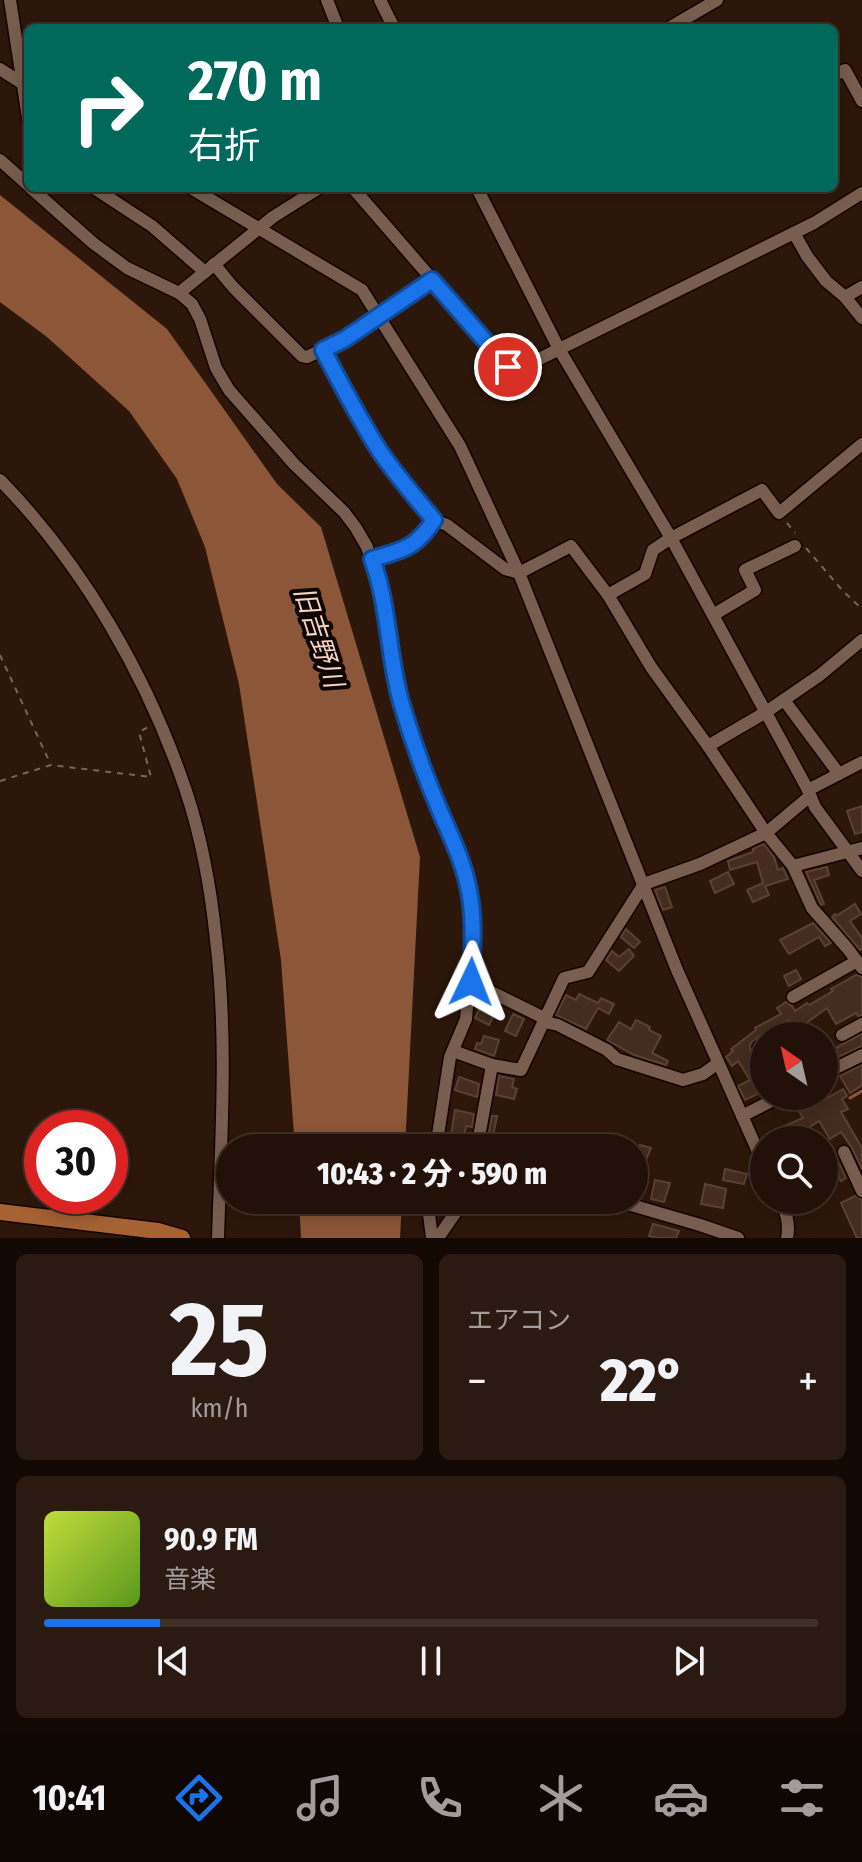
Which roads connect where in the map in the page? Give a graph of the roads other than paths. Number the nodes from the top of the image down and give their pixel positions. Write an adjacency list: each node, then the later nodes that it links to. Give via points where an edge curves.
1 (10, 0): 10 (street)
2 (327, 0): 5 (street)
3 (380, 0): 6 (street)
4 (717, 0): 7 (street)
5 (336, 24)
6 (392, 24)
7 (676, 24)
8 (0, 69): 11 (street)
9 (838, 73): 12 (street, via 845,70)
10 (24, 75)
11 (24, 85)
12 (862, 101)
13 (0, 160): 14 (street)
14 (24, 182)
15 (36, 192): 27 (street, via 127,268)
16 (100, 192): 24 (street)
17 (197, 192): 22 (street)
18 (313, 192): 22 (street)
19 (356, 192): 25 (street)
20 (479, 192): 31 (street)
21 (862, 193): 23 (street)
22 (257, 229): 24 (street); 29 (street, via 362,290)
23 (794, 233): 28 (street, via 826,281); 31 (street)
24 (210, 268): 27 (street); 32 (street, via 302,356)
25 (432, 280): 29 (street); 31 (street, via 508,367 519,369)
26 (862, 287): 28 (street)
27 (179, 293): 38 (street, via 200,319 229,390 344,512)
28 (845, 297): 30 (street)
29 (377, 317): 32 (street); 39 (street, via 460,446)
30 (862, 318)
31 (559, 349): 36 (street)
32 (323, 350): 35 (street, via 381,452)
33 (862, 444): 36 (street, via 779,513 762,490)
34 (0, 480): 78 (street, via 45,531 125,654 159,721 198,832 220,985)
35 (434, 520): 38 (street, via 407,549); 39 (street, via 505,569)
36 (671, 538): 40 (street, via 653,550 645,574); 41 (street)
37 (798, 541): 41 (street, via 745,570 755,590)
38 (372, 559): 55 (street, via 400,700 465,872 473,920)
39 (519, 573): 40 (street, via 571,546); 53 (street)
40 (608, 595): 45 (street)
41 (713, 615): 44 (street)
42 (862, 640): 43 (street)
43 (784, 700): 44 (street); 47 (street)
44 (766, 712): 45 (street); 48 (street)
45 (708, 746): 49 (street)
46 (862, 762): 47 (street)
47 (839, 774): 48 (street)
48 (809, 793): 49 (street); 50 (street, via 815,807)
49 (766, 833): 51 (street); 53 (street)
50 (855, 849): 51 (street); 52 (street)
51 (793, 866): 54 (street, via 812,908)
52 (862, 871)
53 (644, 884): 57 (street, via 588,972 564,978); 62 (street)
54 (860, 964): 56 (street)
55 (471, 982): 57 (street); 60 (street, via 466,1019)
56 (793, 997)
57 (546, 1020): 62 (street, via 617,1059 683,1080); 63 (street, via 521,1070)
58 (862, 1024): 59 (street)
59 (842, 1035)
60 (453, 1051): 63 (street); 67 (street)
61 (862, 1055): 64 (street)
62 (718, 1063): 66 (street)
63 (492, 1065): 68 (street)
64 (838, 1067)
65 (754, 1110): 66 (street)
66 (742, 1116): 69 (street)
67 (438, 1134)
68 (480, 1134)
69 (750, 1134)
70 (844, 1152): 71 (street)
71 (862, 1191)
72 (648, 1210): 81 (street)
73 (0, 1212): 77 (main road)
74 (429, 1214): 79 (street)
75 (454, 1214): 80 (street)
76 (786, 1214): 82 (street)
77 (182, 1238)
78 (218, 1238)
79 (432, 1238)
80 (438, 1238)
81 (738, 1238)
82 (787, 1238)

